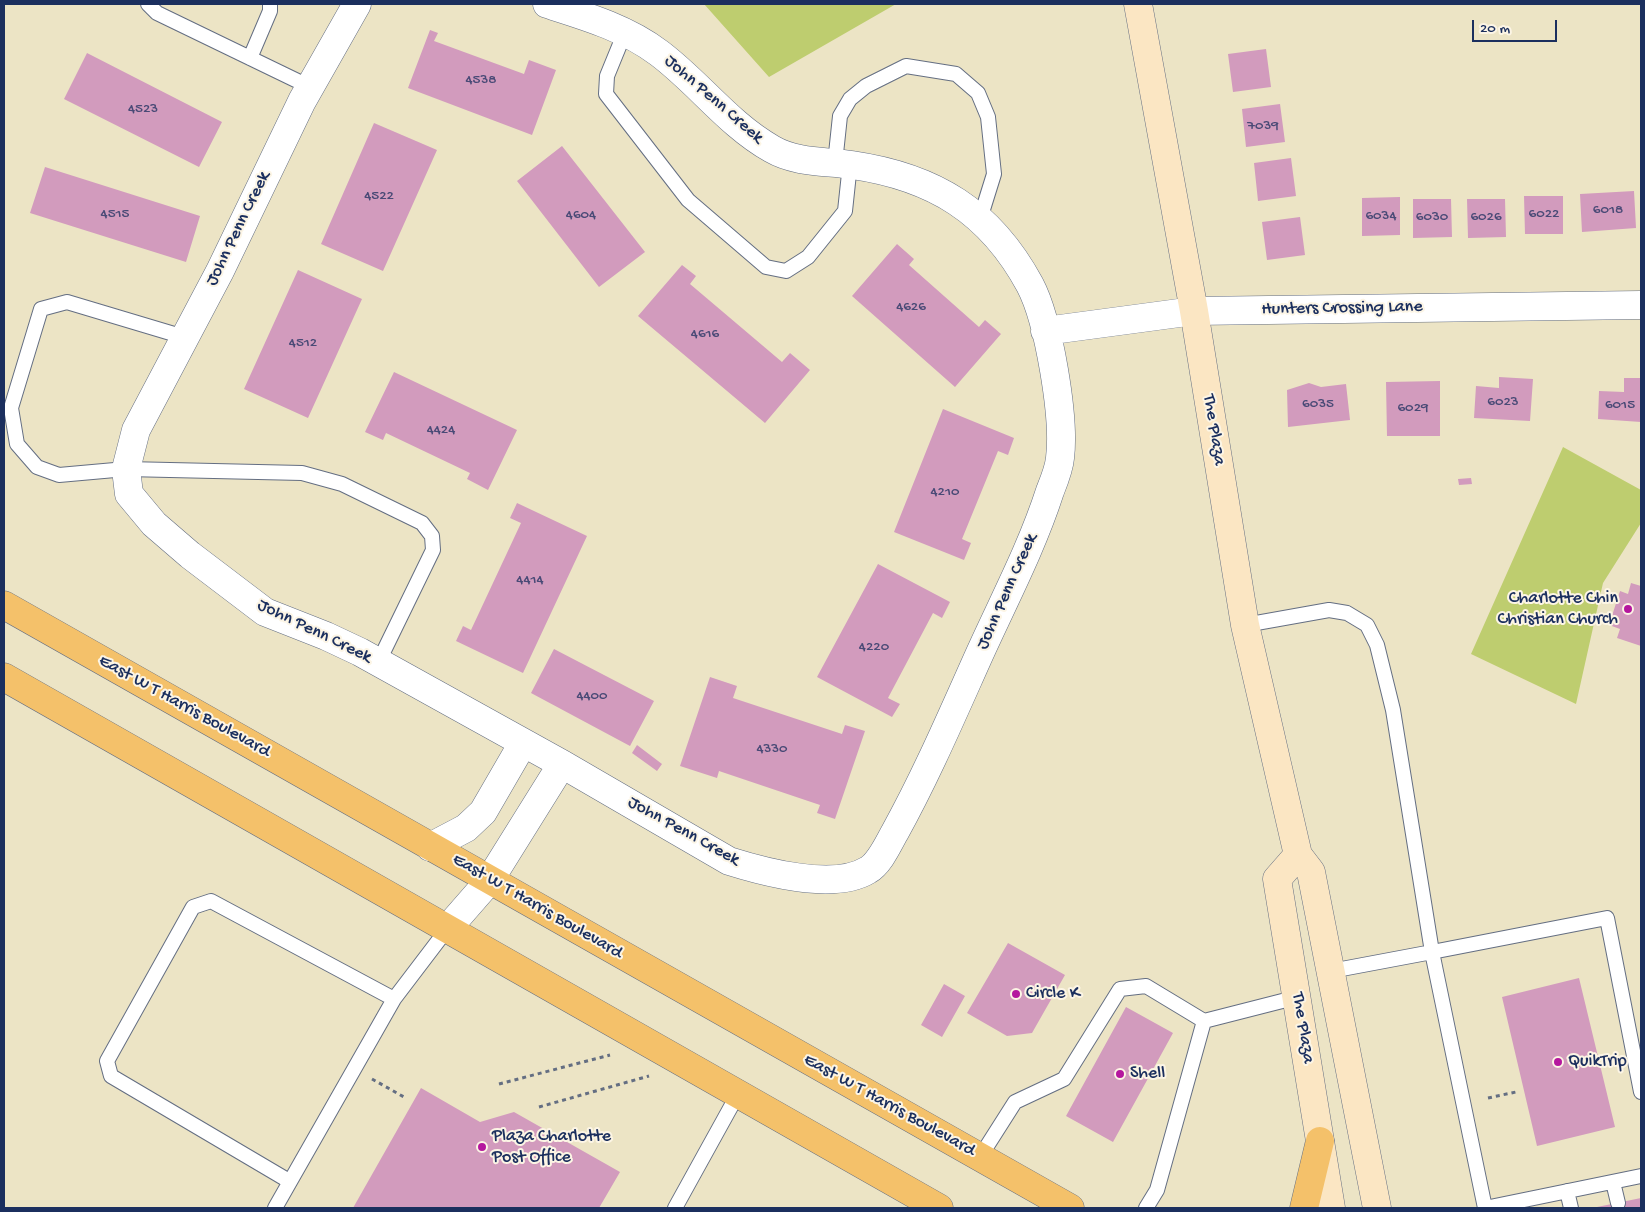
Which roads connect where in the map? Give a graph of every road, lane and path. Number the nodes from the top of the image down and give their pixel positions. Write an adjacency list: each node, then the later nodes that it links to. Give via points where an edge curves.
1 (148, 4): 7 (lane, via 157,13)
2 (270, 4): 7 (lane)
3 (357, 4): 8 (street, John Penn Creek)
4 (547, 4): 6 (street, John Penn Creek)
5 (1138, 4): 12 (main road, The Plaza)
6 (626, 32): 9 (street, John Penn Creek, via 683,72 747,133 776,152 804,160); 9 (lane, via 607,76 606,94 688,200 766,267 786,271 808,257 845,212)
7 (250, 58): 8 (lane)
8 (310, 87): 14 (street, John Penn Creek)
9 (842, 164): 10 (street, John Penn Creek, via 917,180 951,196); 10 (lane, via 840,116 850,99 866,86 906,66 956,74 978,93 988,117 994,174)
10 (980, 219): 13 (street, John Penn Creek, via 1031,287)
11 (1641, 305): 12 (street, Hunters Crossing Lane)
12 (1194, 311): 13 (street, Hunters Crossing Lane); 17 (main road, The Plaza)
13 (1045, 331): 21 (street, John Penn Creek, via 1060,404 1060,460 1042,519 916,793 872,868 854,877 825,878 765,871 729,862)
14 (184, 337): 15 (street, John Penn Creek, via 136,430); 15 (lane, via 67,302 40,309 11,408 17,444 37,467 59,475)
15 (126, 469): 18 (street, John Penn Creek, via 129,494 154,524 190,555 265,612 326,636); 18 (lane, via 302,473 342,484 422,523 432,536 433,550)
16 (4, 605): 22 (main road, East W T Harris Boulevard)
17 (1245, 624): 23 (main road, The Plaza); 26 (lane, via 1328,610 1347,613 1367,625 1378,645 1393,710)
18 (378, 663): 20 (street, John Penn Creek)
19 (4, 677): 25 (main road)
20 (523, 743): 21 (street, John Penn Creek); 22 (street, via 483,812 466,828)
21 (562, 764): 24 (street)
22 (430, 846): 24 (main road, East W T Harris Boulevard)
23 (1298, 855): 27 (main road, The Plaza, via 1311,872); 28 (main road, The Plaza, via 1277,879)
24 (490, 881): 25 (street); 42 (main road, East W T Harris Boulevard)
25 (448, 928): 29 (lane); 37 (main road)
26 (1432, 952): 27 (lane); 36 (lane, via 1607,918); 58 (lane)
27 (1331, 971): 57 (main road, The Plaza)
28 (1298, 997): 30 (lane); 41 (main road, The Plaza)
29 (394, 999): 32 (lane); 44 (lane, via 210,901 193,907 107,1061 110,1076)
30 (1204, 1021): 42 (lane, via 1146,986 1120,989 1064,1079 1015,1102); 54 (lane, via 1157,1190)
31 (613, 1054): 34 (path)
32 (354, 1069): 38 (path); 44 (lane)
33 (650, 1075): 40 (path)
34 (499, 1084)
35 (1516, 1092): 39 (path)
36 (1641, 1092)
37 (738, 1094): 47 (main road); 51 (lane)
38 (404, 1097)
39 (1488, 1098)
40 (539, 1107)
41 (1320, 1141): 55 (main road); 56 (main road, The Plaza)
42 (980, 1157): 53 (main road, East W T Harris Boulevard)
43 (1641, 1176): 45 (lane)
44 (289, 1181): 50 (lane)
45 (1613, 1182): 46 (lane); 48 (lane)
46 (1567, 1191): 49 (lane); 59 (lane)
47 (907, 1200): 52 (main road)
48 (1618, 1203)
49 (1528, 1204): 58 (lane)
50 (275, 1208)
51 (675, 1208)
52 (940, 1208)
53 (1070, 1208)
54 (1146, 1208)
55 (1304, 1208)
56 (1331, 1208)
57 (1377, 1208)
58 (1485, 1208)
59 (1571, 1208)

